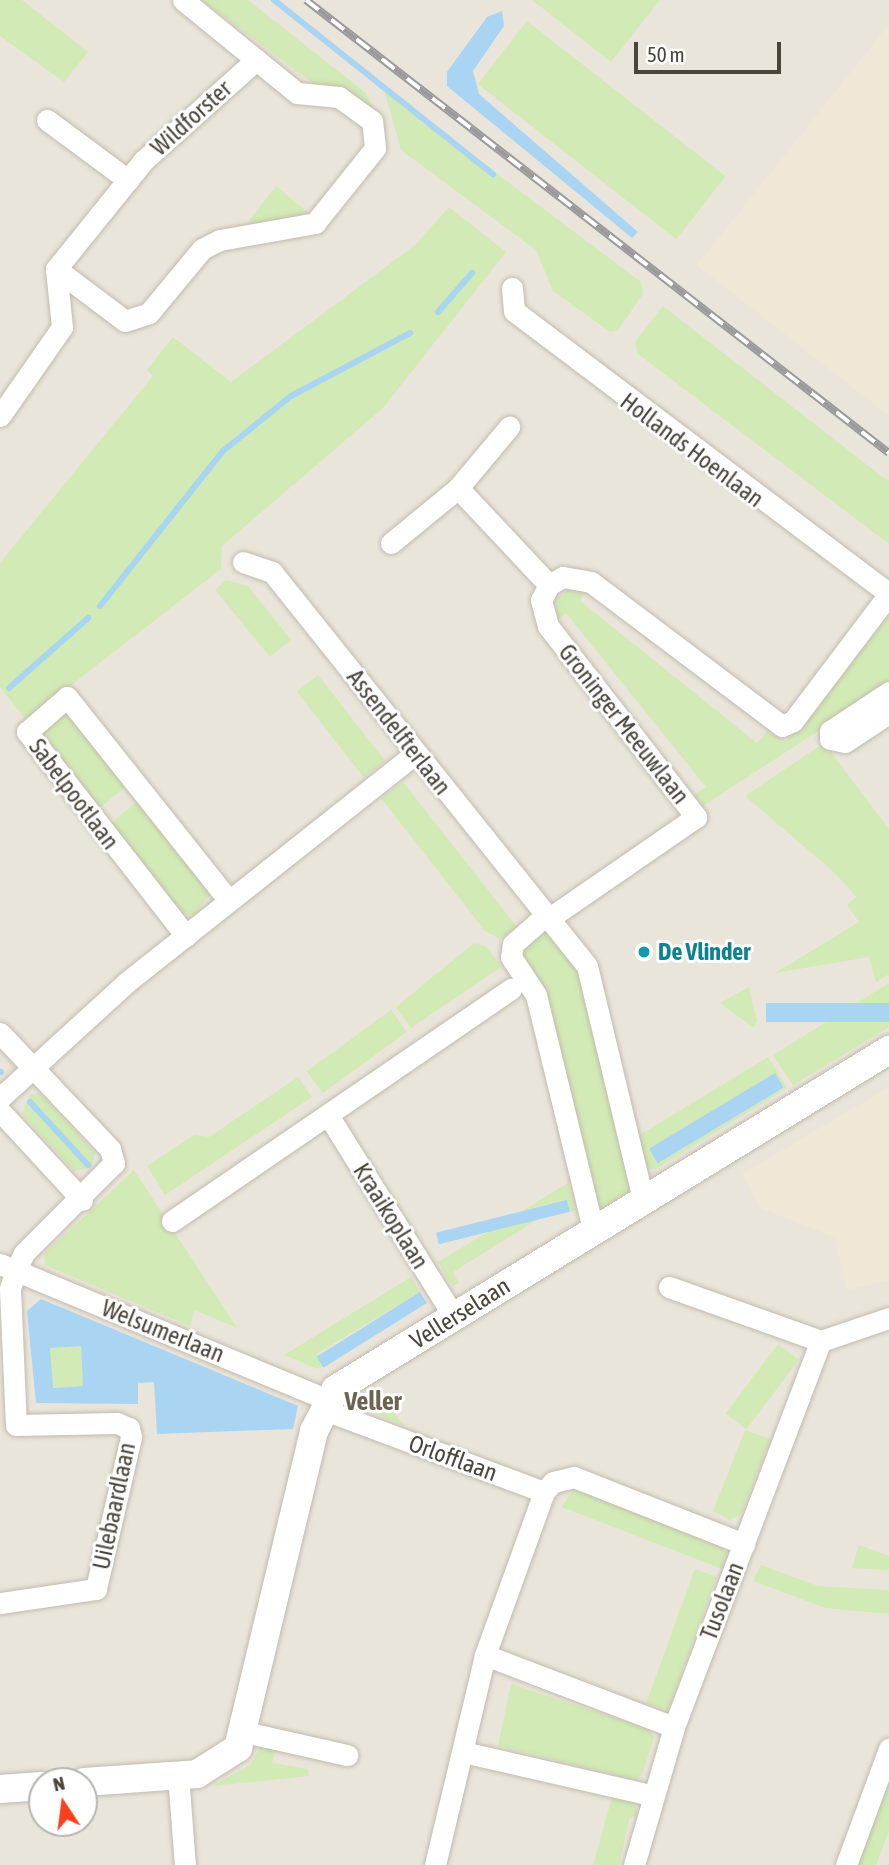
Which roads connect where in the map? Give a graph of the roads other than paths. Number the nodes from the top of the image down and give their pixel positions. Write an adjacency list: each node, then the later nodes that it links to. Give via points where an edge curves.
1 (183, 0): 2 (street, Wildforster)
2 (256, 60): 4 (street, Wildforster); 5 (street, Wildforster, via 297,93 339,97 375,128 372,155 315,223 220,240 202,249 149,313 125,321)
3 (47, 120): 4 (street)
4 (128, 180): 5 (street, Wildforster)
5 (56, 269): 7 (street, via 62,327)
6 (512, 288): 13 (street, Hollands Hoenlaan, via 514,311)
7 (0, 416)
8 (509, 428): 9 (street)
9 (458, 488): 10 (street); 12 (street)
10 (391, 543)
11 (243, 562): 16 (street, Assendelfterlaan, via 271,572)
12 (549, 585): 13 (street, via 563,577 591,582 782,726 793,721); 18 (street, Groninger Meeuwlaan, via 541,600 548,626 696,817)
13 (888, 596)
14 (889, 692): 15 (street, via 830,731 830,739 845,742)
15 (889, 713)
16 (415, 754): 17 (street); 18 (street, Assendelfterlaan)
17 (229, 901): 19 (street); 19 (street, Sabelpootlaan, via 67,698 27,732)
18 (548, 917): 27 (street, Assendelfterlaan, via 587,966); 30 (street, via 513,944 511,957 537,995)
19 (186, 936): 23 (street)
20 (511, 989): 26 (street)
21 (0, 1033): 23 (street)
22 (889, 1050): 27 (street, Vellerselaan)
23 (33, 1069): 24 (street); 28 (street, via 110,1150 114,1163)
24 (0, 1098)
25 (0, 1111): 28 (street)
26 (328, 1115): 29 (street); 33 (street, Kraaikoplaan)
27 (643, 1199): 30 (street, Vellerselaan)
28 (82, 1200): 31 (street)
29 (172, 1221)
30 (593, 1229): 33 (street, Vellerselaan)
31 (8, 1267): 36 (street, Uilebaardlaan); 37 (street, Welsumerlaan)
32 (669, 1287): 35 (street)
33 (454, 1317): 37 (street, Vellerselaan)
34 (889, 1318): 35 (street)
35 (821, 1341): 40 (street, Tusolaan)
36 (6, 1367): 38 (street, Uilebaardlaan)
37 (324, 1404): 39 (street, Orlofflaan); 44 (street)
38 (8, 1430): 41 (street, Uilebaardlaan, via 117,1423 129,1428 130,1444 96,1590)
39 (544, 1492): 40 (street, via 553,1482 575,1477); 42 (street)
40 (744, 1544): 43 (street, Tusolaan)
41 (0, 1604)
42 (485, 1655): 43 (street); 46 (street)
43 (674, 1727): 52 (street, Tusolaan)
44 (245, 1732): 47 (street); 48 (street, via 226,1761)
45 (889, 1749): 56 (street)
46 (463, 1752): 52 (street); 54 (street)
47 (347, 1755)
48 (178, 1775): 49 (street); 53 (street)
49 (98, 1781)
50 (28, 1787): 51 (street)
51 (0, 1789)
52 (650, 1795): 55 (street, Tusolaan)
53 (185, 1865)
54 (435, 1865)
55 (634, 1865)
56 (846, 1865)

